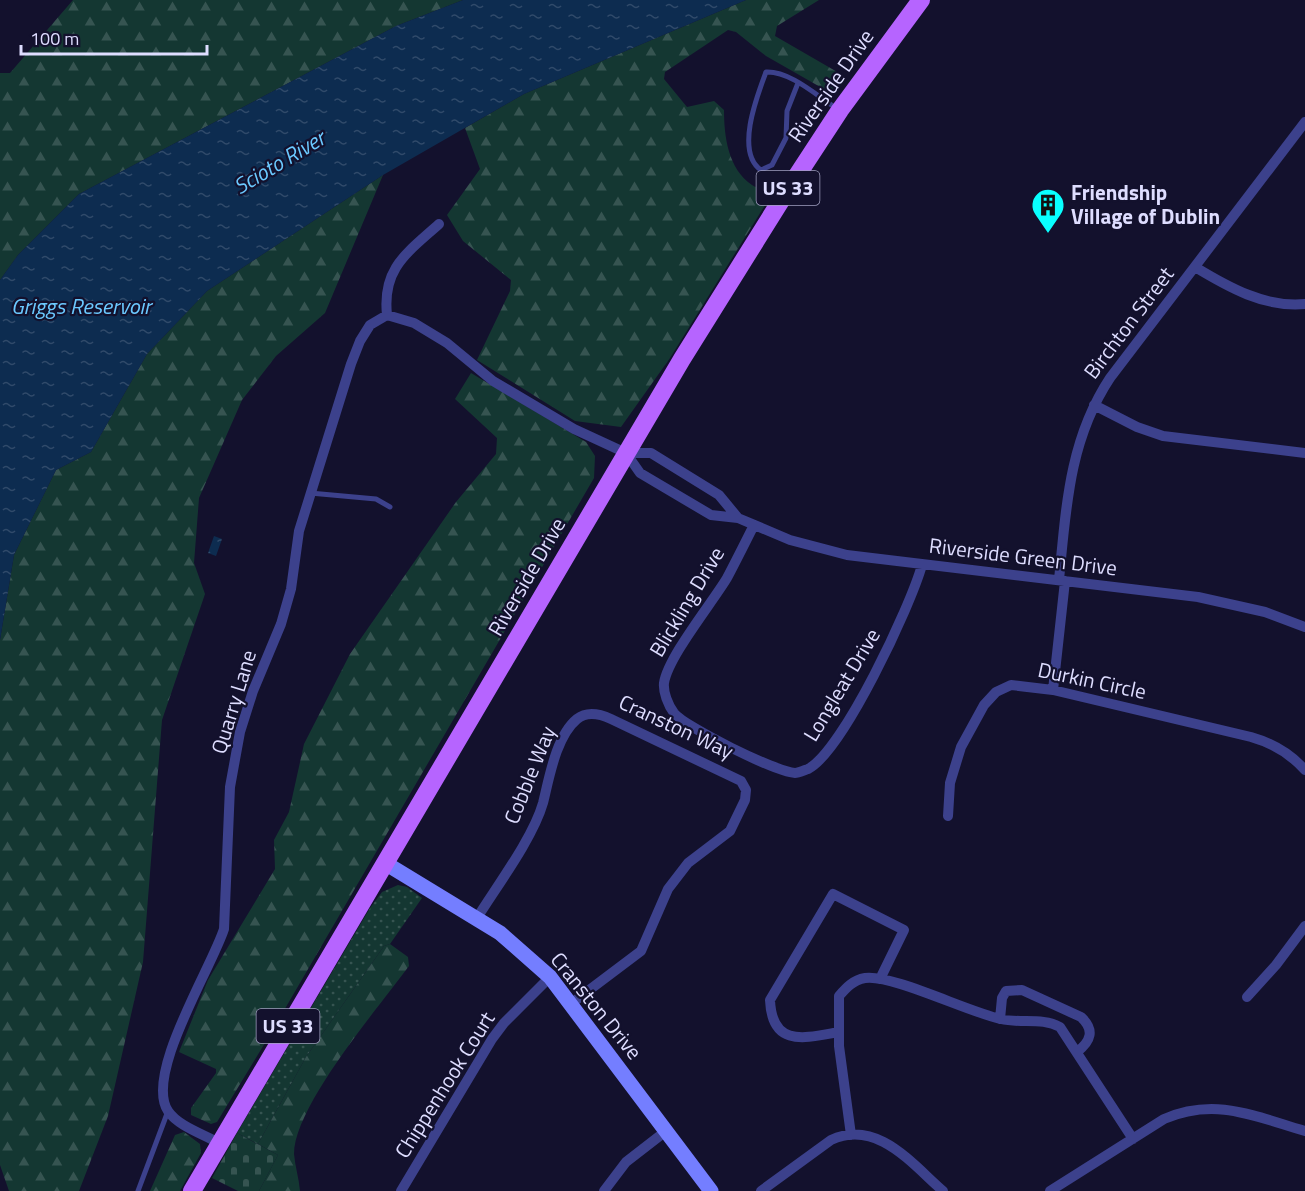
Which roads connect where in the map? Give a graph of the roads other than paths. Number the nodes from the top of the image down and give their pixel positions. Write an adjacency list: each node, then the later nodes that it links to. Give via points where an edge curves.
1 (921, 0): 3 (main road, Riverside Drive / US 33)
2 (798, 83): 2 (lane, via 775,71 766,72 751,109 749,152 753,164 761,170 772,165 786,138 787,111); 3 (lane)
3 (840, 110): 10 (main road, Riverside Drive / US 33, via 784,194)
4 (1303, 129): 6 (street, Birchton Street)
5 (439, 224): 8 (street, via 394,270 386,288)
6 (1195, 267): 7 (street, via 1251,296); 9 (street, Birchton Street, via 1110,378)
7 (1305, 304)
8 (387, 315): 10 (street, via 430,331 493,381 574,429); 12 (street, Quarry Lane, via 370,325 360,341)
9 (1094, 405): 11 (street, via 1163,436); 17 (street, Birchton Street, via 1072,465)
10 (626, 453): 14 (street, Riverside Green Drive, via 640,473 711,515); 14 (street, Riverside Green Drive, via 651,453 719,495); 24 (main road, Riverside Drive / US 33)
11 (1305, 453)
12 (310, 493): 13 (lane, via 376,499); 34 (street, Quarry Lane, via 281,624 240,732 230,788 224,929 174,1043 163,1083 162,1098)
13 (390, 507)
14 (738, 518): 15 (street, Riverside Green Drive)
15 (754, 525): 16 (street, Riverside Green Drive, via 790,540 847,555); 20 (street, Blickling Drive, via 726,578 669,668 664,684)
16 (922, 565): 17 (street, Riverside Green Drive); 20 (street, Longleat Drive, via 907,609 870,682 833,743 808,769 795,773 764,763 684,722)
17 (1062, 580): 18 (street, Riverside Green Drive, via 1221,601); 19 (street, Birchton Street)
18 (1305, 627)
19 (1053, 690): 22 (street, Durkin Circle, via 1268,742); 23 (street, Durkin Circle, via 1011,685 996,692 984,705 953,767)
20 (667, 702)
21 (586, 714): 25 (street, Cobble Way, via 570,727 553,761 538,818); 30 (street, Cranston Way, via 599,714 733,775 746,790 746,800 730,831 688,864 668,889 641,951)
22 (1305, 770)
23 (948, 816)
24 (386, 863): 25 (street, Cranston Drive); 39 (main road, Riverside Drive / US 33)
25 (477, 918): 27 (street, Cranston Drive)
26 (1305, 926): 29 (street)
27 (550, 977): 30 (street, Cranston Drive); 42 (street, Chippenhook Court, via 492,1039)
28 (880, 979): 31 (street); 32 (street, via 864,978 849,984 839,996); 32 (street, via 904,930 833,894 770,1000 770,1013 785,1033 800,1039)
29 (1247, 997)
30 (572, 1003): 35 (street, Cranston Drive)
31 (1000, 1019): 33 (street, via 1051,1022 1060,1027); 33 (street, via 1006,991 1022,990 1081,1017 1088,1024 1088,1044)
32 (839, 1032): 37 (street)
33 (1077, 1052): 38 (street)
34 (168, 1112): 39 (street); 40 (lane)
35 (666, 1131): 43 (street, via 626,1162); 44 (street, Cranston Drive)
36 (1305, 1131): 38 (street, via 1240,1112 1201,1107 1164,1119)
37 (851, 1135): 45 (street, via 831,1140); 46 (street, via 864,1134 885,1142)
38 (1133, 1139): 47 (street)
39 (219, 1143): 41 (main road, Riverside Drive / US 33)
40 (138, 1191)
41 (192, 1191)
42 (402, 1191)
43 (604, 1191)
44 (711, 1191)
45 (761, 1191)
46 (943, 1191)
47 (1050, 1191)

